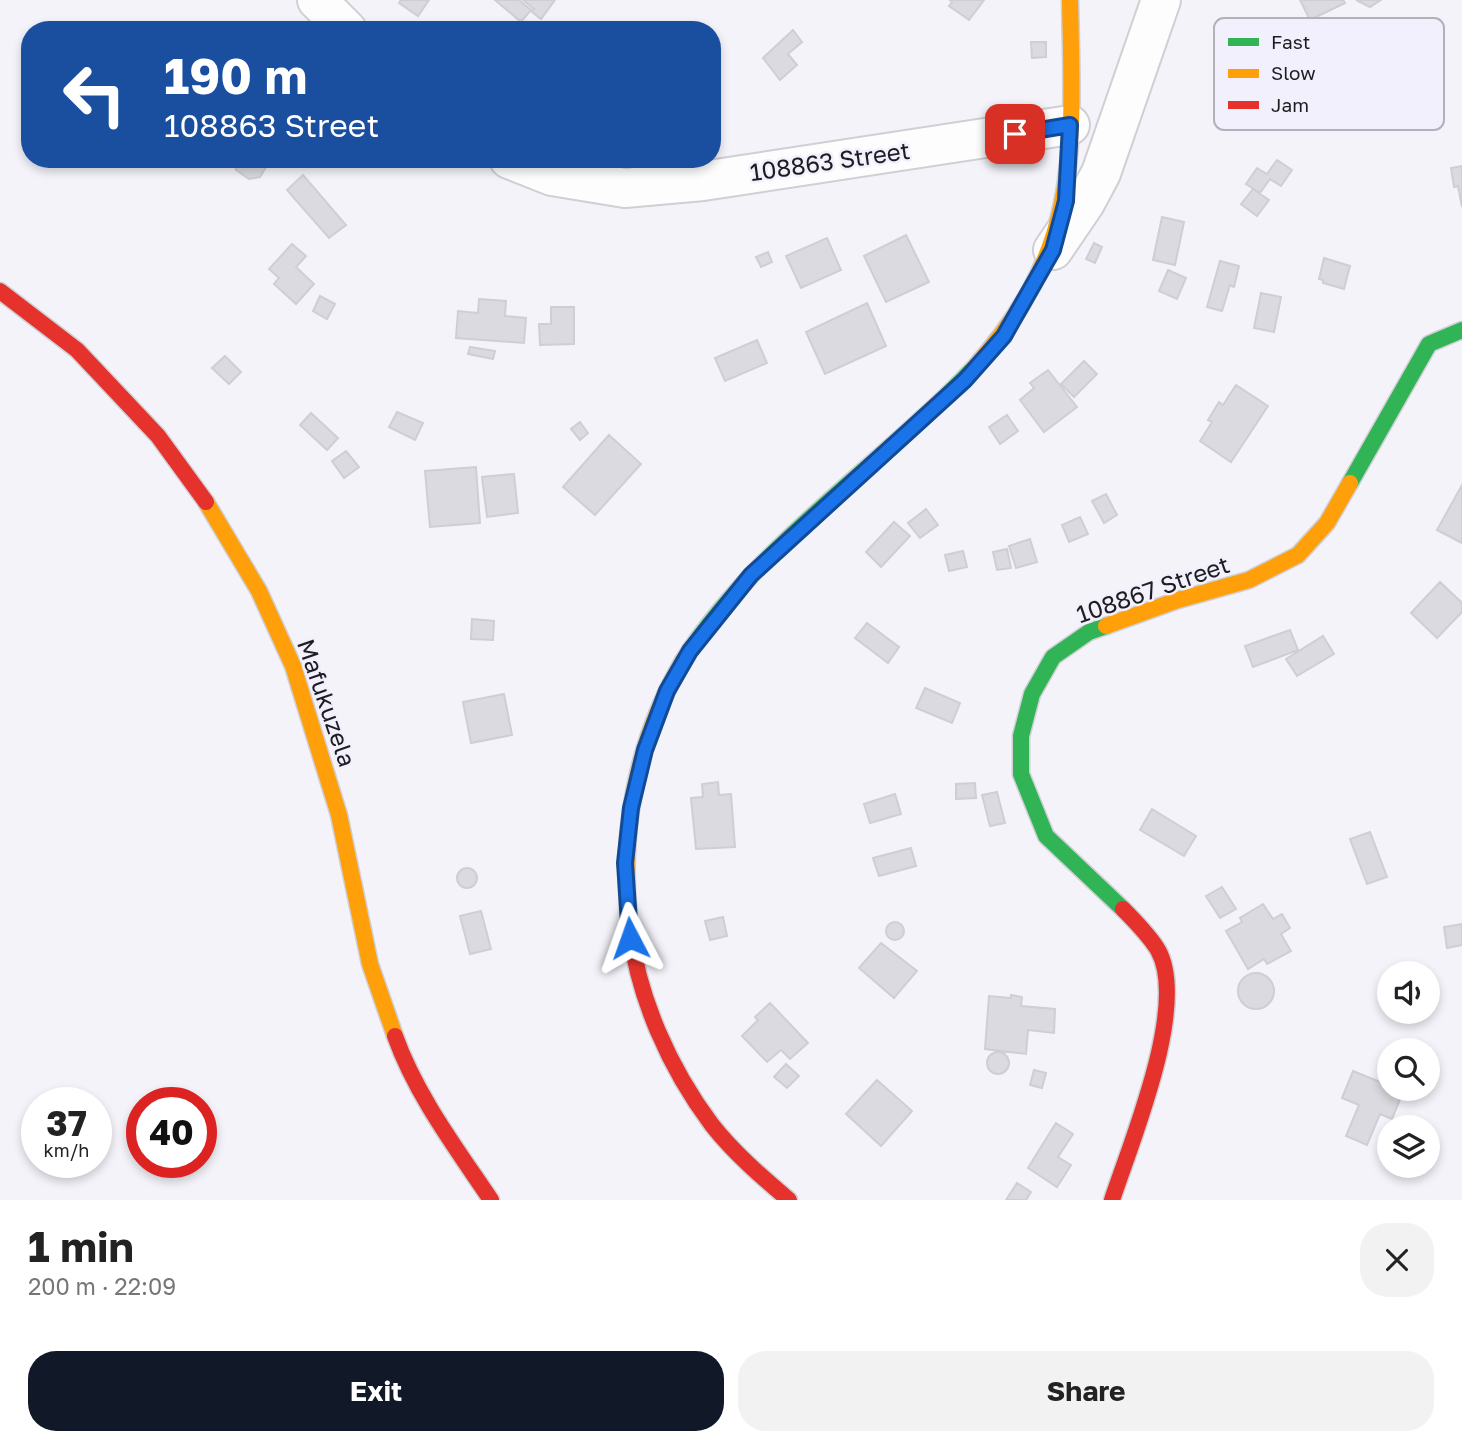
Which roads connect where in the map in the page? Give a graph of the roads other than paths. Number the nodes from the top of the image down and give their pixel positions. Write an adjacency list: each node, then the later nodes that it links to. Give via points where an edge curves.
1 (317, 0): 4 (street)
2 (1070, 0): 5 (street)
3 (1161, 0): 7 (street, via 1101,173)
4 (338, 21)
5 (1070, 125): 6 (street, 108863 Street, via 703,181 625,188 552,176); 7 (street, via 1066,201)
6 (532, 168)
7 (1053, 250): 11 (street, via 1004,336 965,380 751,575 690,651 667,691 645,750 631,808 625,863 630,938 645,992 674,1065 713,1125)
8 (0, 291): 10 (street, Mafukuzela, via 77,350 158,436 216,516 259,591 293,666 340,815 370,964 398,1045 449,1138)
9 (1462, 330): 12 (street, 108867 Street, via 1429,344 1327,523 1298,555 1249,580 1089,632 1053,657 1032,694 1021,736 1021,774 1046,836 1136,922 1159,952 1167,989 1164,1039)
10 (491, 1200)
11 (789, 1200)
12 (1112, 1200)

